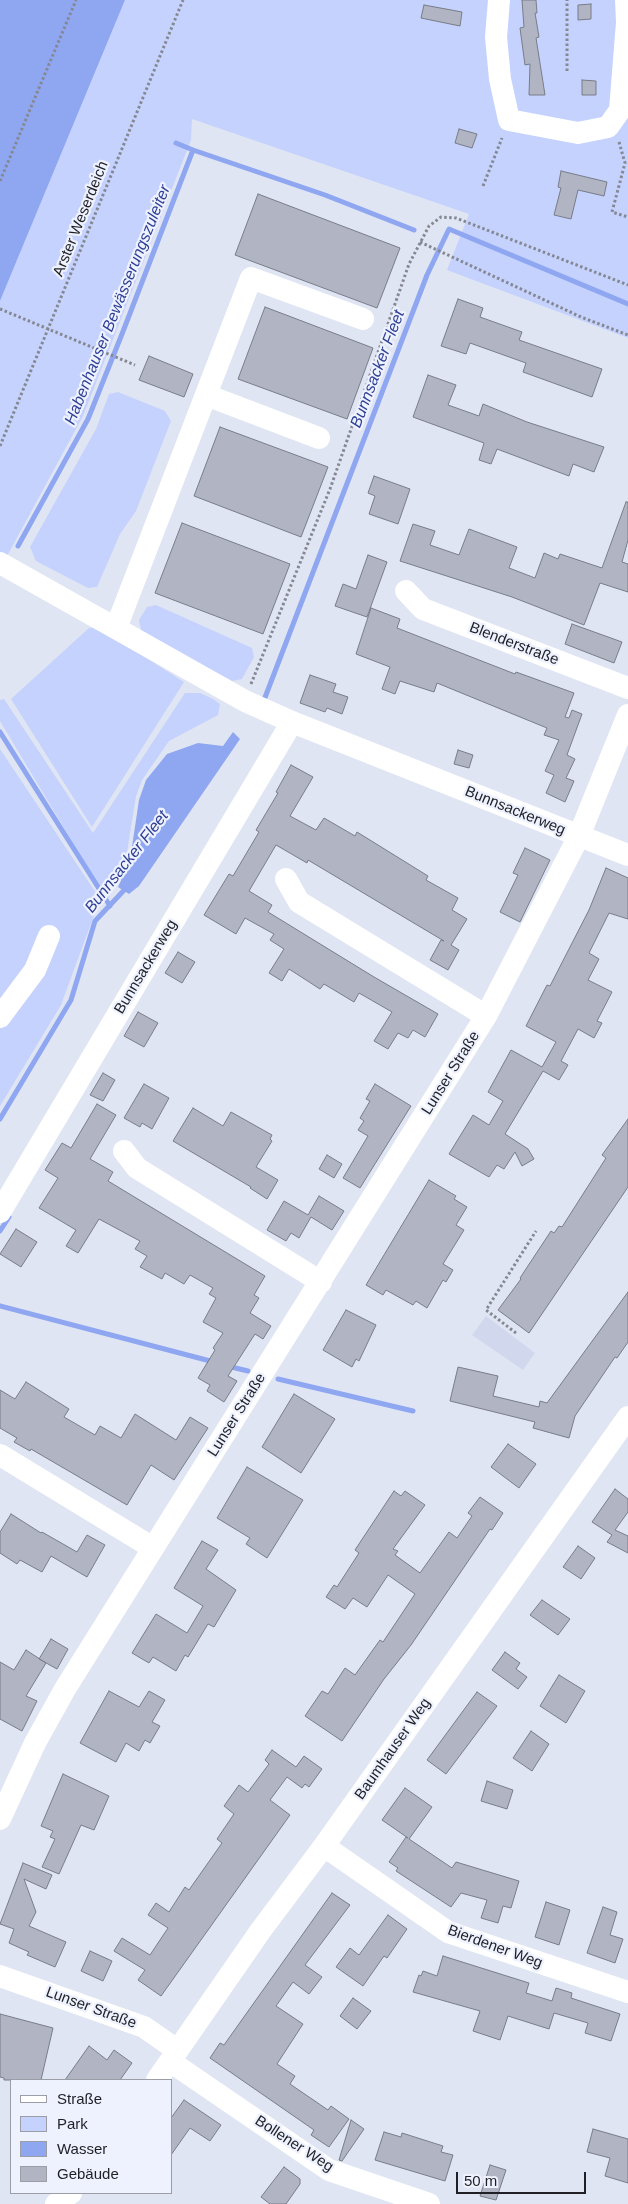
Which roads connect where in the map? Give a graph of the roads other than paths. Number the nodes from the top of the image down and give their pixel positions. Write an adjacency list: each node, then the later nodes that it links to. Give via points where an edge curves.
1 (499, 0): 2 (street, via 496,37 500,79 509,120 578,132 608,127 620,110)
2 (626, 0)
3 (363, 319): 4 (street, via 252,278)
4 (206, 395): 5 (street); 8 (street)
5 (319, 438)
6 (0, 563): 8 (street, Bunnsackerweg)
7 (406, 590): 9 (street, Blenderstraße, via 423,609)
8 (116, 628): 11 (street, Bunnsackerweg, via 245,701)
9 (628, 688)
10 (628, 715): 12 (street)
11 (292, 722): 12 (street, Bunnsackerweg); 19 (street, Bunnsackerweg)
12 (579, 836): 13 (street, Bunnsackerweg); 16 (street, Lunser Straße)
13 (628, 855)
14 (286, 879): 16 (street, Lunser Straße, via 299,902)
15 (49, 936): 17 (street, via 34,970)
16 (486, 1016): 20 (street, Lunser Straße)
17 (0, 1017)
18 (124, 1151): 20 (street, via 137,1168)
19 (0, 1212)
20 (322, 1282): 23 (street, Lunser Straße)
21 (628, 1418): 25 (street, Baumhauser Weg)
22 (0, 1455): 23 (street)
23 (153, 1548): 24 (street, Lunser Straße, via 65,1689 35,1743)
24 (0, 1819)
25 (324, 1846): 27 (street, Bierdener Weg, via 448,1932); 28 (street, Baumhauser Weg)
26 (0, 1976): 28 (street, Lunser Straße, via 144,2027)
27 (628, 1992)
28 (174, 2056): 29 (street, Baumhauser Weg); 32 (street, Bollener Weg, via 329,2170)
29 (158, 2079)
30 (70, 2194): 31 (street)
31 (56, 2204)
32 (429, 2204)

